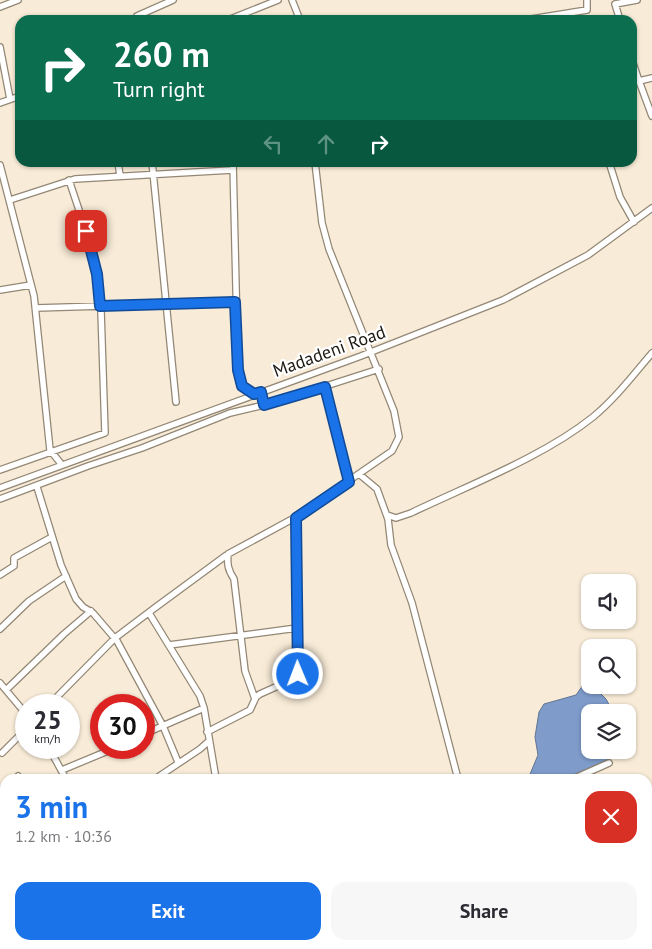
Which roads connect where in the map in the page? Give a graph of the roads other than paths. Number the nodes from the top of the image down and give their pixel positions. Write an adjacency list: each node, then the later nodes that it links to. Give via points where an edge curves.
1 (18, 0): 8 (street)
2 (173, 0): 9 (street)
3 (278, 0): 10 (street)
4 (292, 0): 11 (street)
5 (587, 0): 12 (street, via 587,10)
6 (637, 0): 7 (street)
7 (615, 2): 13 (street)
8 (0, 7)
9 (139, 15)
10 (242, 15)
11 (298, 15)
12 (569, 15)
13 (619, 15)
14 (0, 46): 19 (street)
15 (637, 75): 17 (street)
16 (652, 78): 17 (street)
17 (639, 81): 21 (street)
18 (15, 98): 19 (street)
19 (10, 99): 20 (street)
20 (0, 103)
21 (652, 116)
22 (0, 165): 32 (street)
23 (119, 167): 30 (street)
24 (152, 167): 29 (street)
25 (232, 167): 28 (street)
26 (315, 167): 41 (street, via 329,249)
27 (611, 167): 34 (street, via 620,197)
28 (232, 170): 29 (street); 37 (street)
29 (153, 174): 30 (street); 38 (street)
30 (120, 176): 31 (street)
31 (68, 180): 32 (street); 39 (street, via 95,263)
32 (10, 200): 35 (street)
33 (652, 208): 34 (street, Madadeni Road)
34 (634, 222): 41 (street, Madadeni Road, via 588,255 532,287)
35 (31, 285): 36 (street); 40 (street)
36 (0, 290)
37 (235, 302): 38 (street); 46 (street, via 239,381)
38 (166, 304): 39 (street); 47 (street)
39 (100, 306): 40 (street); 49 (street, via 105,433)
40 (36, 308): 49 (street)
41 (370, 352): 43 (street); 45 (street, Madadeni Road)
42 (652, 353): 57 (street, via 616,396 574,430 519,462 411,513 396,518)
43 (378, 369): 44 (street); 52 (street, via 394,412 399,437 392,451)
44 (325, 387): 48 (street); 53 (street)
45 (261, 392): 46 (street, Madadeni Road); 48 (street)
46 (254, 394): 50 (street, Madadeni Road)
47 (176, 402)
48 (264, 405): 54 (street, via 230,413)
49 (51, 452): 50 (street); 51 (street)
50 (62, 465): 55 (street, Madadeni Road)
51 (0, 470)
52 (359, 474): 53 (street); 57 (street, via 377,489)
53 (349, 482): 58 (street)
54 (36, 487): 56 (street); 59 (street)
55 (0, 488)
56 (0, 499)
57 (387, 515): 90 (street, via 391,545 412,603)
58 (296, 518): 60 (street); 65 (street)
59 (52, 537): 61 (street, via 14,558 14,566); 62 (street)
60 (228, 554): 64 (street); 67 (street)
61 (0, 575)
62 (66, 576): 63 (street, via 80,605); 66 (street, via 29,601)
63 (91, 611): 68 (street); 71 (street)
64 (149, 613): 68 (street); 69 (street)
65 (297, 628): 67 (street); 73 (street, via 297,679)
66 (0, 629)
67 (240, 634): 69 (street); 73 (street, via 245,671)
68 (115, 638): 72 (street); 76 (street)
69 (169, 645): 75 (street)
70 (0, 683): 71 (street)
71 (6, 690): 74 (street)
72 (60, 694)
73 (255, 699): 78 (street, via 250,710)
74 (15, 701)
75 (204, 708): 76 (street); 78 (street)
76 (163, 726): 77 (street); 84 (street)
77 (155, 729)
78 (208, 732): 80 (street)
79 (15, 740): 81 (street)
80 (209, 740): 84 (street); 89 (street)
81 (2, 753)
82 (90, 758): 86 (street)
83 (56, 759): 86 (street)
84 (178, 762): 88 (street)
85 (609, 763): 91 (street)
86 (62, 770): 87 (street)
87 (64, 774)
88 (162, 774)
89 (215, 774)
90 (457, 774)
91 (584, 774)

